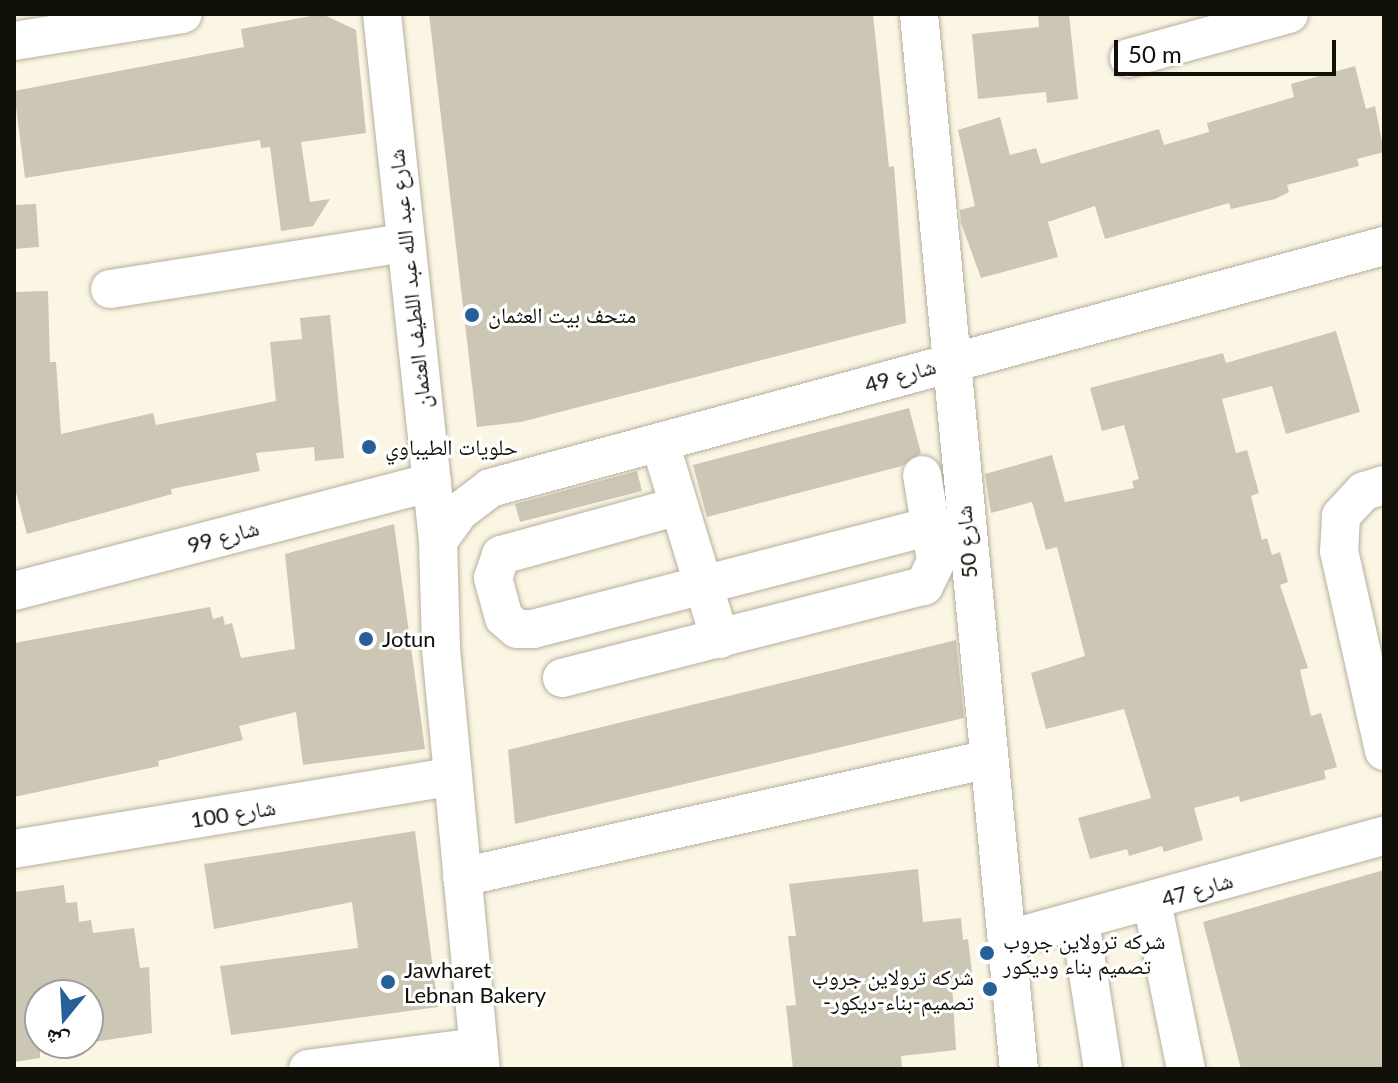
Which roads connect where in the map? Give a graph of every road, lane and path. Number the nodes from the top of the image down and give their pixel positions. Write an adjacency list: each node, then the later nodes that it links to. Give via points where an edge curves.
1 (183, 14): 5 (street)
2 (382, 14): 7 (street, شارع عبد الله عبد اللطيف العثمان)
3 (919, 14): 10 (street, شارع 50)
4 (1289, 14): 6 (street)
5 (14, 41)
6 (1129, 58)
7 (403, 243): 9 (street); 13 (street, شارع عبد الله عبد اللطيف العثمان)
8 (1384, 246): 10 (street, شارع 49)
9 (110, 289)
10 (949, 362): 11 (street, شارع 49); 23 (street, شارع 50)
11 (660, 443): 15 (street); 17 (street, شارع 49, via 490,488 460,511)
12 (922, 475): 16 (street)
13 (432, 482): 17 (street, شارع عبد الله عبد اللطيف العثمان); 19 (street, شارع 99)
14 (1384, 485): 22 (street, via 1364,491 1341,516 1339,551)
15 (679, 506): 18 (street); 18 (street, via 501,555 493,569 502,610 510,624 525,630)
16 (930, 526): 18 (street); 20 (street, via 935,571 916,591)
17 (438, 541): 24 (street, شارع عبد الله عبد اللطيف العثمان)
18 (704, 586): 20 (street)
19 (14, 591)
20 (720, 639): 21 (street)
21 (562, 678)
22 (1384, 751)
23 (989, 759): 27 (street); 30 (street, شارع 50)
24 (453, 776): 26 (street, شارع 100); 27 (street, شارع عبد الله عبد اللطيف العثمان)
25 (1384, 836): 28 (street, شارع 47)
26 (14, 849)
27 (462, 877): 31 (street, شارع عبد الله عبد اللطيف العثمان)
28 (1152, 902): 29 (street, شارع 47); 35 (street)
29 (1080, 922): 30 (street, شارع 47); 34 (street)
30 (1009, 939): 33 (street, شارع 50)
31 (480, 1058): 32 (street)
32 (308, 1069)
33 (1019, 1069)
34 (1103, 1069)
35 (1186, 1069)

